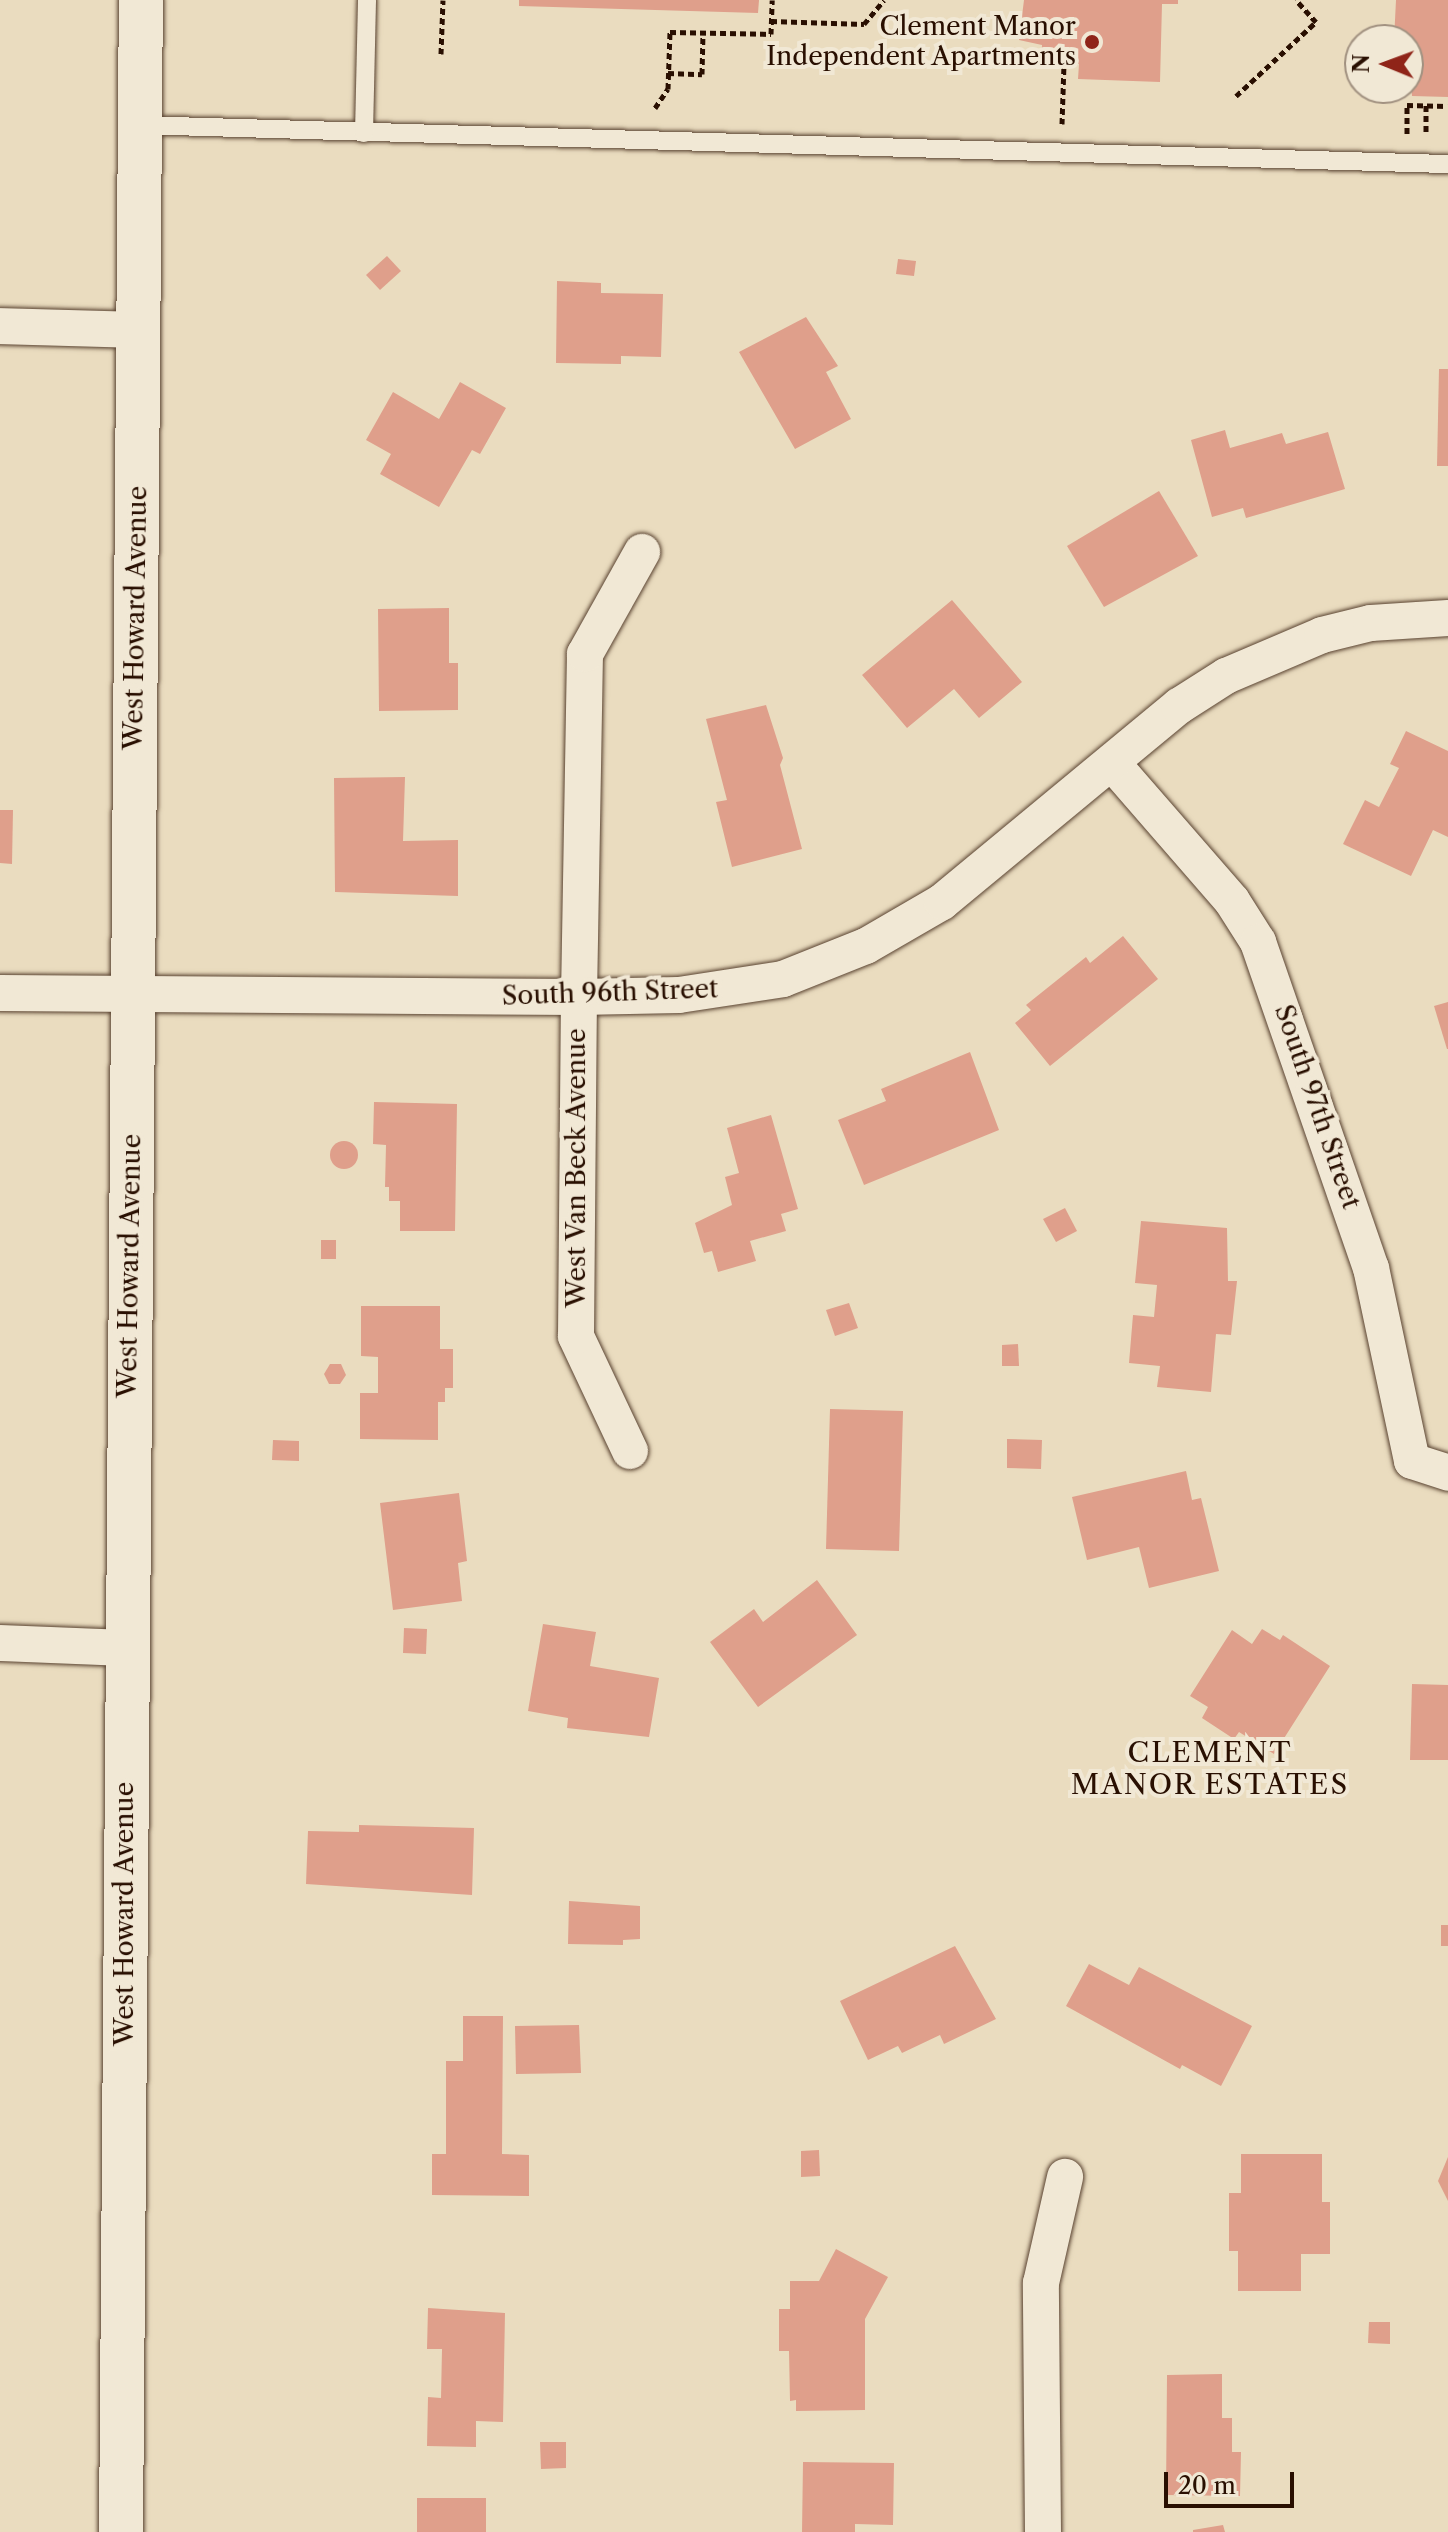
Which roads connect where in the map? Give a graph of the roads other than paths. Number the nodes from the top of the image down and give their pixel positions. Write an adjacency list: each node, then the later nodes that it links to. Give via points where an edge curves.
1 (141, 0): 3 (street, West Howard Avenue)
2 (367, 0): 4 (lane)
3 (139, 125): 4 (lane); 7 (street, West Howard Avenue)
4 (364, 133): 5 (lane)
5 (1448, 164)
6 (0, 326): 7 (street)
7 (140, 330): 13 (street, West Howard Avenue)
8 (642, 552): 12 (street, West Van Beck Avenue, via 585,654)
9 (1448, 618): 10 (street, South 96th Street, via 1371,623 1280,651 1179,706)
10 (1113, 764): 12 (street, South 96th Street, via 942,902 825,964 732,989); 15 (street, South 97th Street, via 1232,901 1258,942 1371,1268 1412,1461)
11 (0, 993): 13 (street, South 96th Street)
12 (579, 997): 13 (street, South 96th Street); 14 (street, West Van Beck Avenue, via 576,1336)
13 (132, 998): 17 (street, West Howard Avenue)
14 (630, 1451)
15 (1448, 1473)
16 (0, 1643): 17 (street)
17 (127, 1648): 19 (street, West Howard Avenue)
18 (1065, 2177): 20 (street, via 1041,2283)
19 (121, 2532)
20 (1043, 2532)

